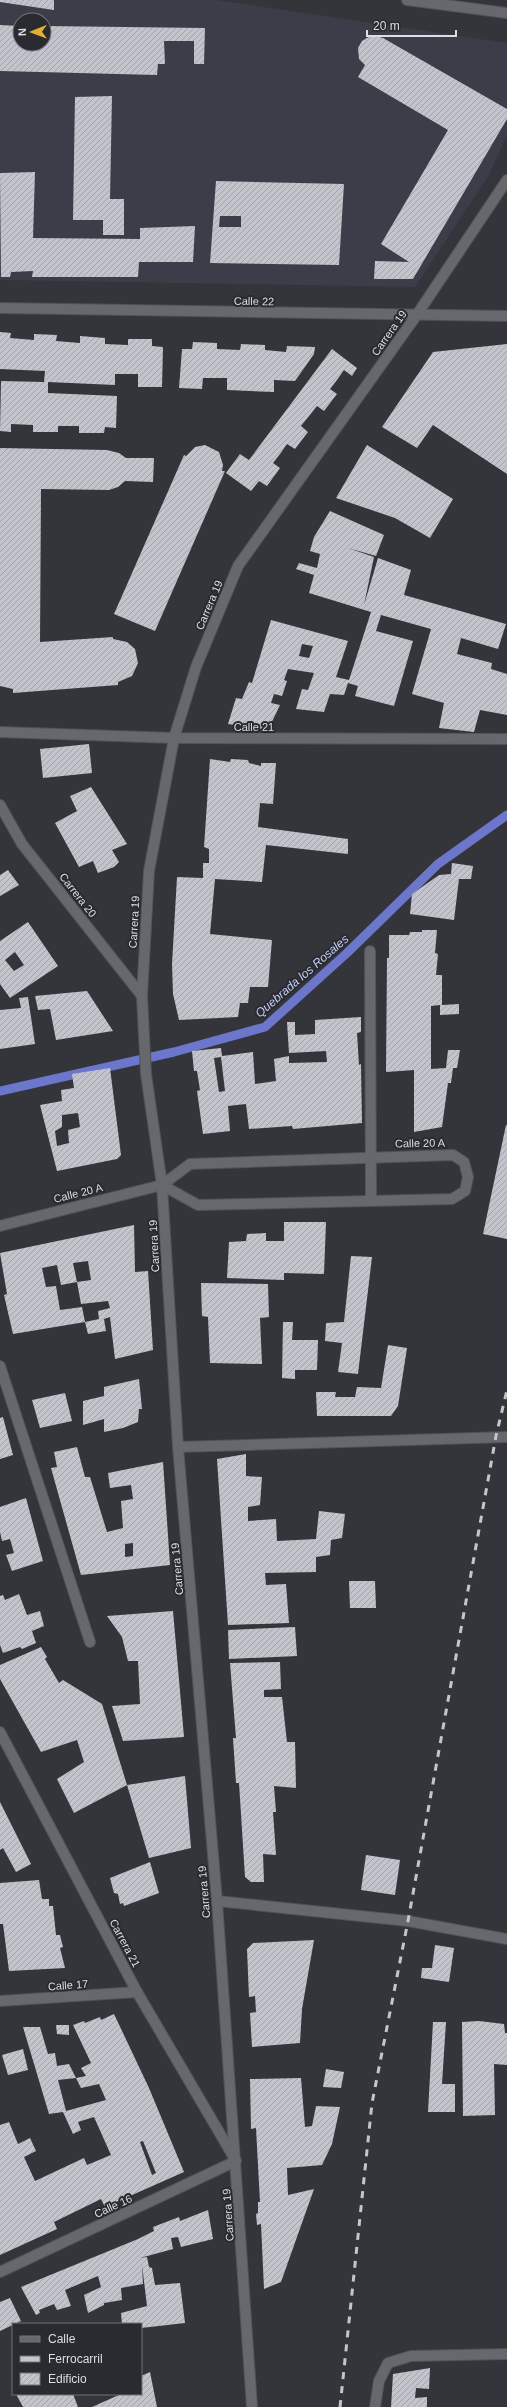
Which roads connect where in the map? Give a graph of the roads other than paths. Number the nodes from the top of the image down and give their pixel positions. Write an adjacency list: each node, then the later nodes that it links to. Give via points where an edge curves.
1 (407, 0): 2 (street)
2 (507, 13)
3 (507, 180): 5 (street, Carrera 19)
4 (0, 308): 5 (street, Calle 22)
5 (416, 316): 6 (street, Calle 22); 8 (street, Carrera 19, via 238,566 196,667)
6 (507, 316)
7 (0, 732): 8 (street, Calle 21)
8 (174, 738): 9 (street, Calle 21); 12 (street, Carrera 19, via 149,871)
9 (507, 739)
10 (0, 805): 12 (street, Carrera 20, via 22,844)
11 (370, 951): 13 (street)
12 (142, 996): 14 (street, Carrera 19, via 146,1074)
13 (371, 1156): 14 (street, Calle 20 A, via 190,1164); 15 (street); 15 (street, Calle 20 A, via 453,1154 464,1162 468,1177 465,1191 452,1199)
14 (162, 1185): 15 (street, Calle 20 A, via 198,1205); 16 (street, Calle 20 A); 19 (street, Carrera 19)
15 (371, 1200)
16 (0, 1226)
17 (0, 1366): 20 (street)
18 (507, 1437): 19 (street)
19 (178, 1447): 22 (street, Carrera 19)
20 (90, 1642)
21 (0, 1732): 24 (street, Carrera 21)
22 (217, 1901): 23 (street, via 408,1921); 26 (street, Carrera 19)
23 (507, 1939)
24 (137, 1992): 25 (street, Calle 17); 26 (street, Carrera 21)
25 (0, 2001)
26 (236, 2161): 27 (street, Calle 16); 29 (street, Carrera 19)
27 (0, 2272)
28 (507, 2354): 30 (street, via 411,2356 388,2363 379,2381)
29 (252, 2407)
30 (375, 2407)

